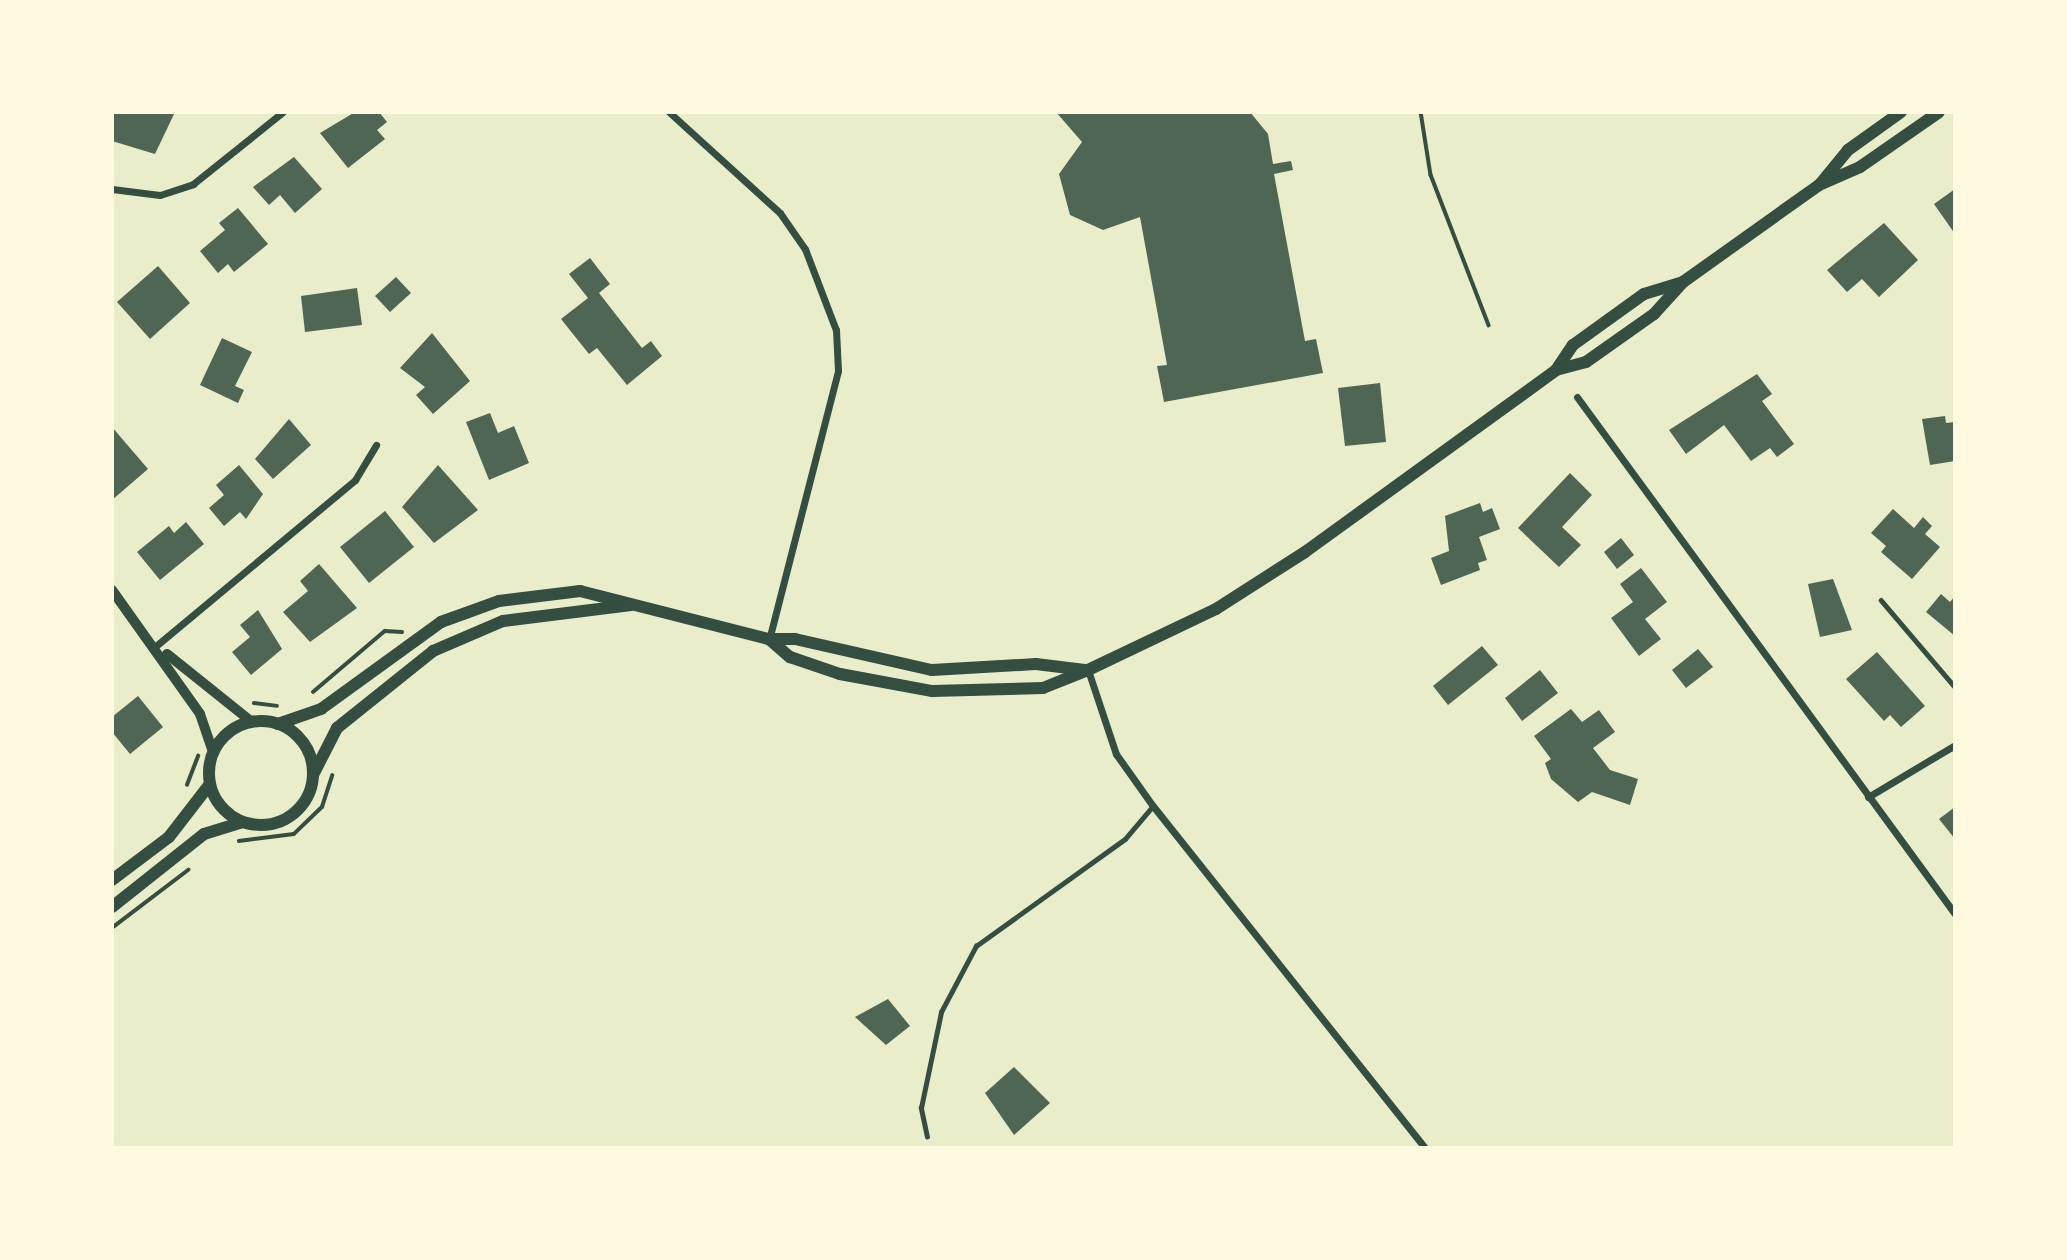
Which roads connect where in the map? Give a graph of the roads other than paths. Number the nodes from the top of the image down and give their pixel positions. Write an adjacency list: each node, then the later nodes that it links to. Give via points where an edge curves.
1 (283, 112): 6 (street, via 193,184 160,195)
2 (669, 112): 14 (street, via 780,213 805,249 836,330 838,371)
3 (1901, 112): 5 (main road, via 1848,150)
4 (1939, 112): 5 (main road, via 1860,167)
5 (1819, 185): 7 (main road)
6 (112, 190)
7 (1683, 282): 8 (main road, via 1654,314 1586,362); 8 (main road, via 1644,294 1573,345)
8 (1556, 370): 16 (main road, via 1216,609)
9 (1577, 397): 24 (street)
10 (376, 444): 15 (street, via 355,480)
11 (112, 590): 15 (street)
12 (1881, 600): 17 (lane)
13 (645, 604): 14 (main road); 19 (main road, via 580,591 531,594 418,633 321,709); 22 (main road, via 513,619 464,635 383,686 337,729)
14 (769, 639): 16 (main road, via 795,639 932,670 1036,664); 16 (main road, via 790,657 840,674 921,690 1043,688)
15 (157, 645): 18 (street); 21 (street, via 200,714)
16 (1088, 670): 25 (street, via 1116,754)
17 (1955, 687)
18 (252, 722): 19 (main road); 21 (main road, via 236,727)
19 (278, 724): 22 (main road, via 304,744)
20 (1955, 745): 24 (street)
21 (213, 752): 23 (main road)
22 (313, 775): 26 (main road, via 291,816)
23 (210, 783): 26 (main road, via 222,808); 27 (main road, via 169,837)
24 (1868, 797): 29 (street)
25 (1153, 806): 30 (lane, via 1125,839 976,946 941,1013 921,1108); 31 (street)
26 (245, 823): 28 (main road, via 224,824 204,834)
27 (112, 880)
28 (112, 907)
29 (1955, 914)
30 (927, 1138)
31 (1425, 1148)

